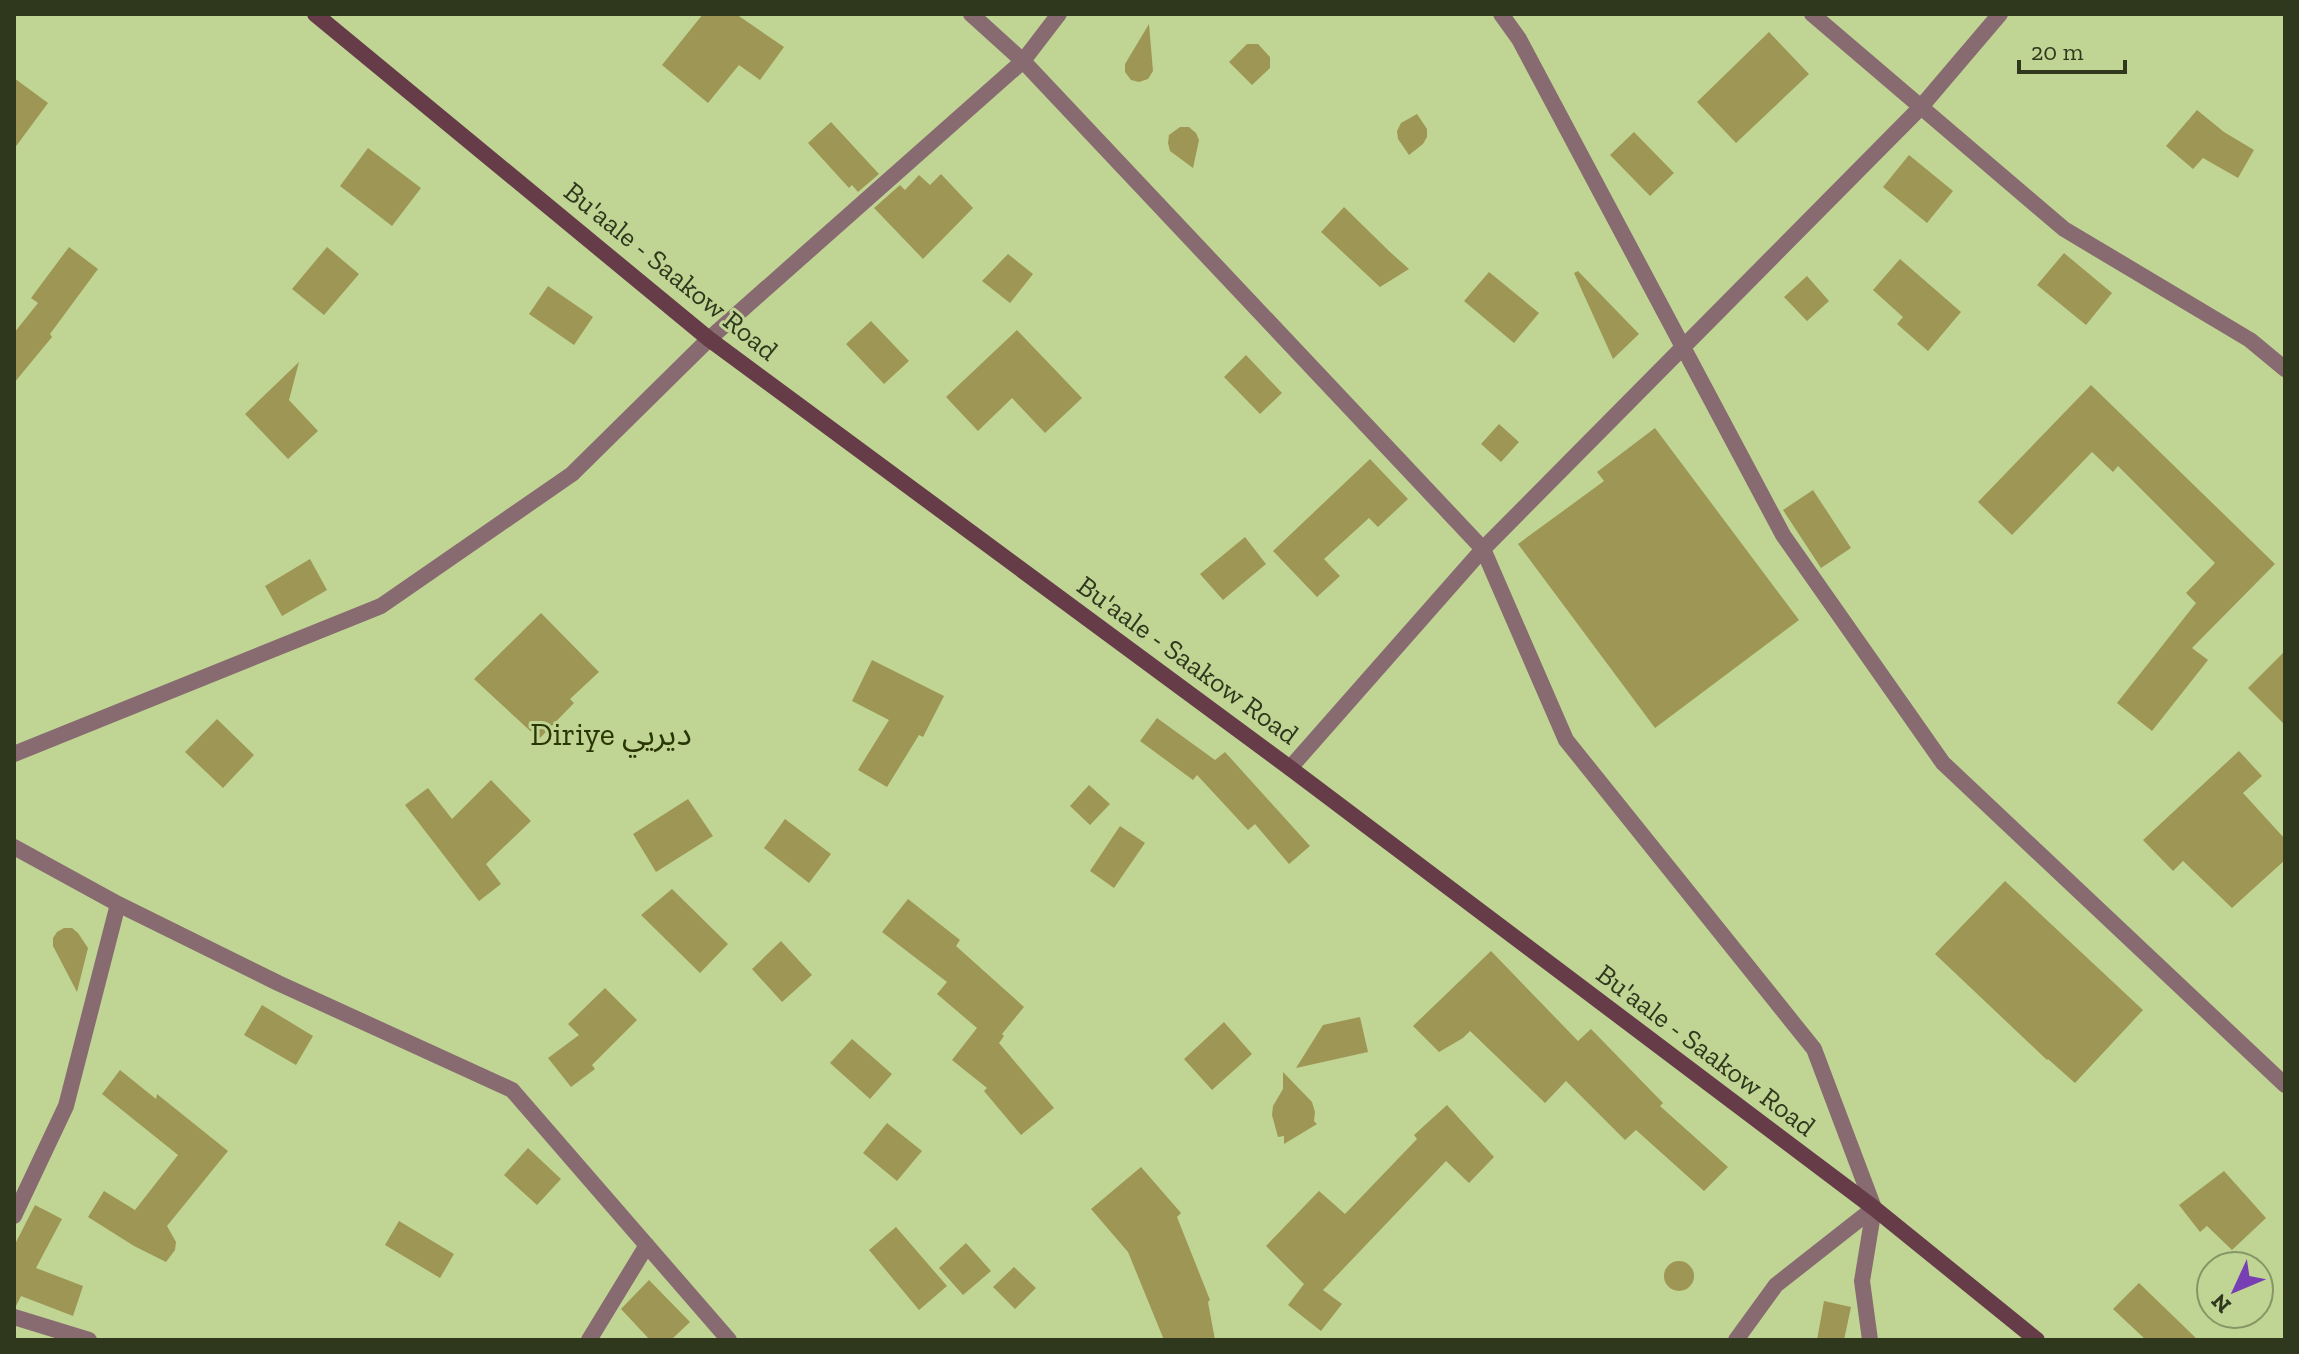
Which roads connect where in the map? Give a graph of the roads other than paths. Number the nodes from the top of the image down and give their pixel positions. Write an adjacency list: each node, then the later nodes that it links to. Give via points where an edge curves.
1 (315, 14): 9 (main road, Bu'aale - Saakow Road)
2 (971, 14): 7 (street)
3 (1059, 14): 7 (street)
4 (1501, 14): 10 (street)
5 (1812, 14): 8 (street)
6 (2000, 14): 8 (street)
7 (1023, 61): 9 (street); 12 (street)
8 (1920, 108): 10 (street); 11 (street, via 2064,229 2250,340)
9 (709, 339): 13 (street, via 572,474 381,606); 14 (main road, Bu'aale - Saakow Road)
10 (1684, 346): 12 (street); 17 (street, via 1783,535 1943,763)
11 (2285, 369)
12 (1483, 549): 14 (street); 18 (street, via 1566,740 1814,1049)
13 (14, 754)
14 (1290, 768): 18 (main road, Bu'aale - Saakow Road)
15 (14, 847): 16 (street)
16 (118, 904): 19 (street, via 66,1106); 20 (street, via 512,1090)
17 (2285, 1085)
18 (1874, 1208): 25 (street, via 1776,1285); 26 (street, via 1862,1281); 27 (main road, Bu'aale - Saakow Road)
19 (14, 1216)
20 (647, 1245): 23 (street); 24 (street)
21 (14, 1317): 22 (street)
22 (89, 1340)
23 (589, 1340)
24 (729, 1340)
25 (1736, 1340)
26 (1870, 1340)
27 (2037, 1340)

